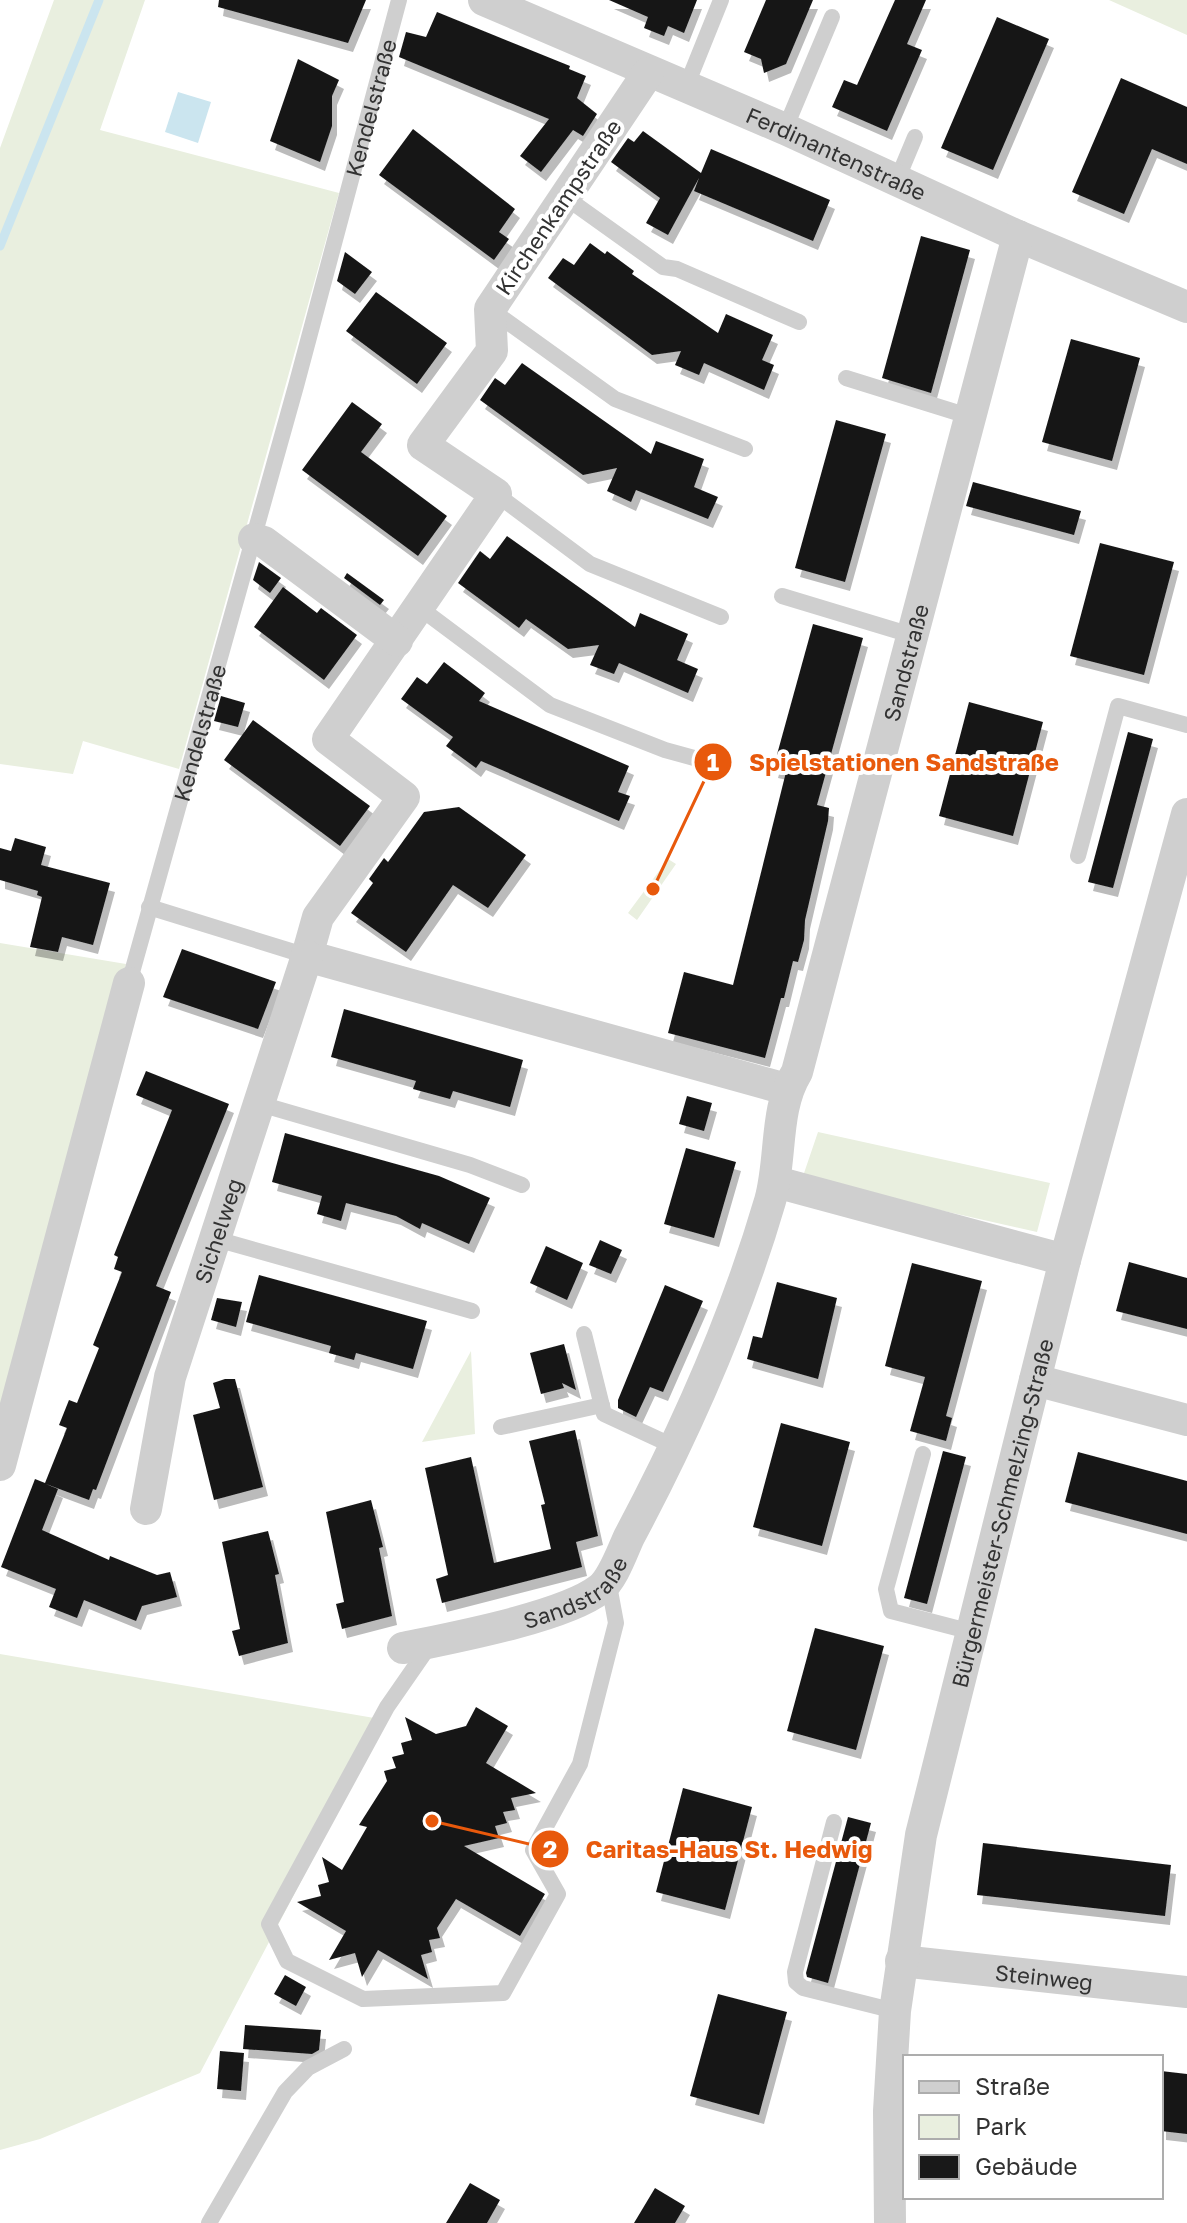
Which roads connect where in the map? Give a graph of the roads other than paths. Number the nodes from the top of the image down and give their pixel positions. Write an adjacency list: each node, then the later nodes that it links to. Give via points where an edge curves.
1 (399, 0): 19 (lane, Kendelstraße)
2 (721, 0): 6 (lane)
3 (500, 3): 5 (street, Ferdinantenstraße)
4 (832, 17): 7 (lane)
5 (648, 73): 6 (street, Ferdinantenstraße); 10 (street, Kirchenkampstraße)
6 (686, 87): 7 (street, Ferdinantenstraße)
7 (785, 129): 9 (street, Ferdinantenstraße)
8 (915, 137): 9 (lane)
9 (897, 180): 11 (street, Ferdinantenstraße)
10 (565, 197): 13 (street, Kirchenkampstraße); 14 (lane, via 663,267)
11 (1018, 236): 12 (street, Ferdinantenstraße); 16 (street, Sandstraße)
12 (1187, 307)
13 (490, 309): 17 (lane, via 615,399); 18 (street, Kirchenkampstraße, via 492,351 423,445)
14 (799, 322)
15 (846, 378): 16 (lane)
16 (968, 416): 23 (street, Sandstraße)
17 (745, 449)
18 (496, 494): 21 (street); 22 (lane, via 590,564)
19 (254, 539): 24 (street); 29 (lane, Kendelstraße)
20 (782, 596): 23 (lane)
21 (420, 608): 24 (street); 26 (lane, via 550,705)
22 (721, 617)
23 (911, 635): 32 (street, Sandstraße, via 797,1072)
24 (397, 641): 30 (street, Sichelweg, via 328,739 404,797 318,917)
25 (1187, 725): 28 (lane, via 1118,706)
26 (705, 761)
27 (1186, 820): 37 (street, Bürgermeister-Schmelzing-Straße)
28 (1078, 856)
29 (149, 907): 30 (lane); 31 (lane, Kendelstraße)
30 (307, 956): 32 (street); 33 (street, Sichelweg)
31 (129, 983): 46 (street, Kendelstraße)
32 (786, 1089): 34 (street, Sandstraße)
33 (260, 1104): 35 (lane); 36 (street, Sichelweg)
34 (776, 1182): 37 (street); 44 (street, Sandstraße, via 750,1271)
35 (522, 1185)
36 (216, 1239): 38 (lane); 47 (street, Sichelweg, via 170,1377)
37 (1065, 1260): 40 (street, Bürgermeister-Schmelzing-Straße)
38 (472, 1311)
39 (584, 1334): 41 (lane)
40 (1035, 1380): 42 (street); 49 (street, Bürgermeister-Schmelzing-Straße)
41 (602, 1405): 43 (lane); 44 (lane, via 604,1414)
42 (1187, 1420)
43 (501, 1427)
44 (673, 1446): 48 (street, Sandstraße)
45 (923, 1454): 49 (lane, via 886,1601 891,1611)
46 (0, 1465)
47 (146, 1509)
48 (608, 1578): 50 (street, Sandstraße, via 602,1588 568,1607); 50 (lane, via 616,1623 580,1764 533,1850 558,1894 503,1993 363,1999 287,1961 269,1924)
49 (972, 1632): 52 (street, Bürgermeister-Schmelzing-Straße, via 921,1835)
50 (417, 1645)
51 (834, 1822): 54 (lane, via 796,1982)
52 (901, 1961): 53 (street, Steinweg); 54 (street, Bürgermeister-Schmelzing-Straße)
53 (1187, 1992)
54 (895, 2011): 57 (street, Bürgermeister-Schmelzing-Straße)
55 (344, 2049): 56 (lane, via 308,2068 285,2092)
56 (209, 2223)
57 (890, 2223)

